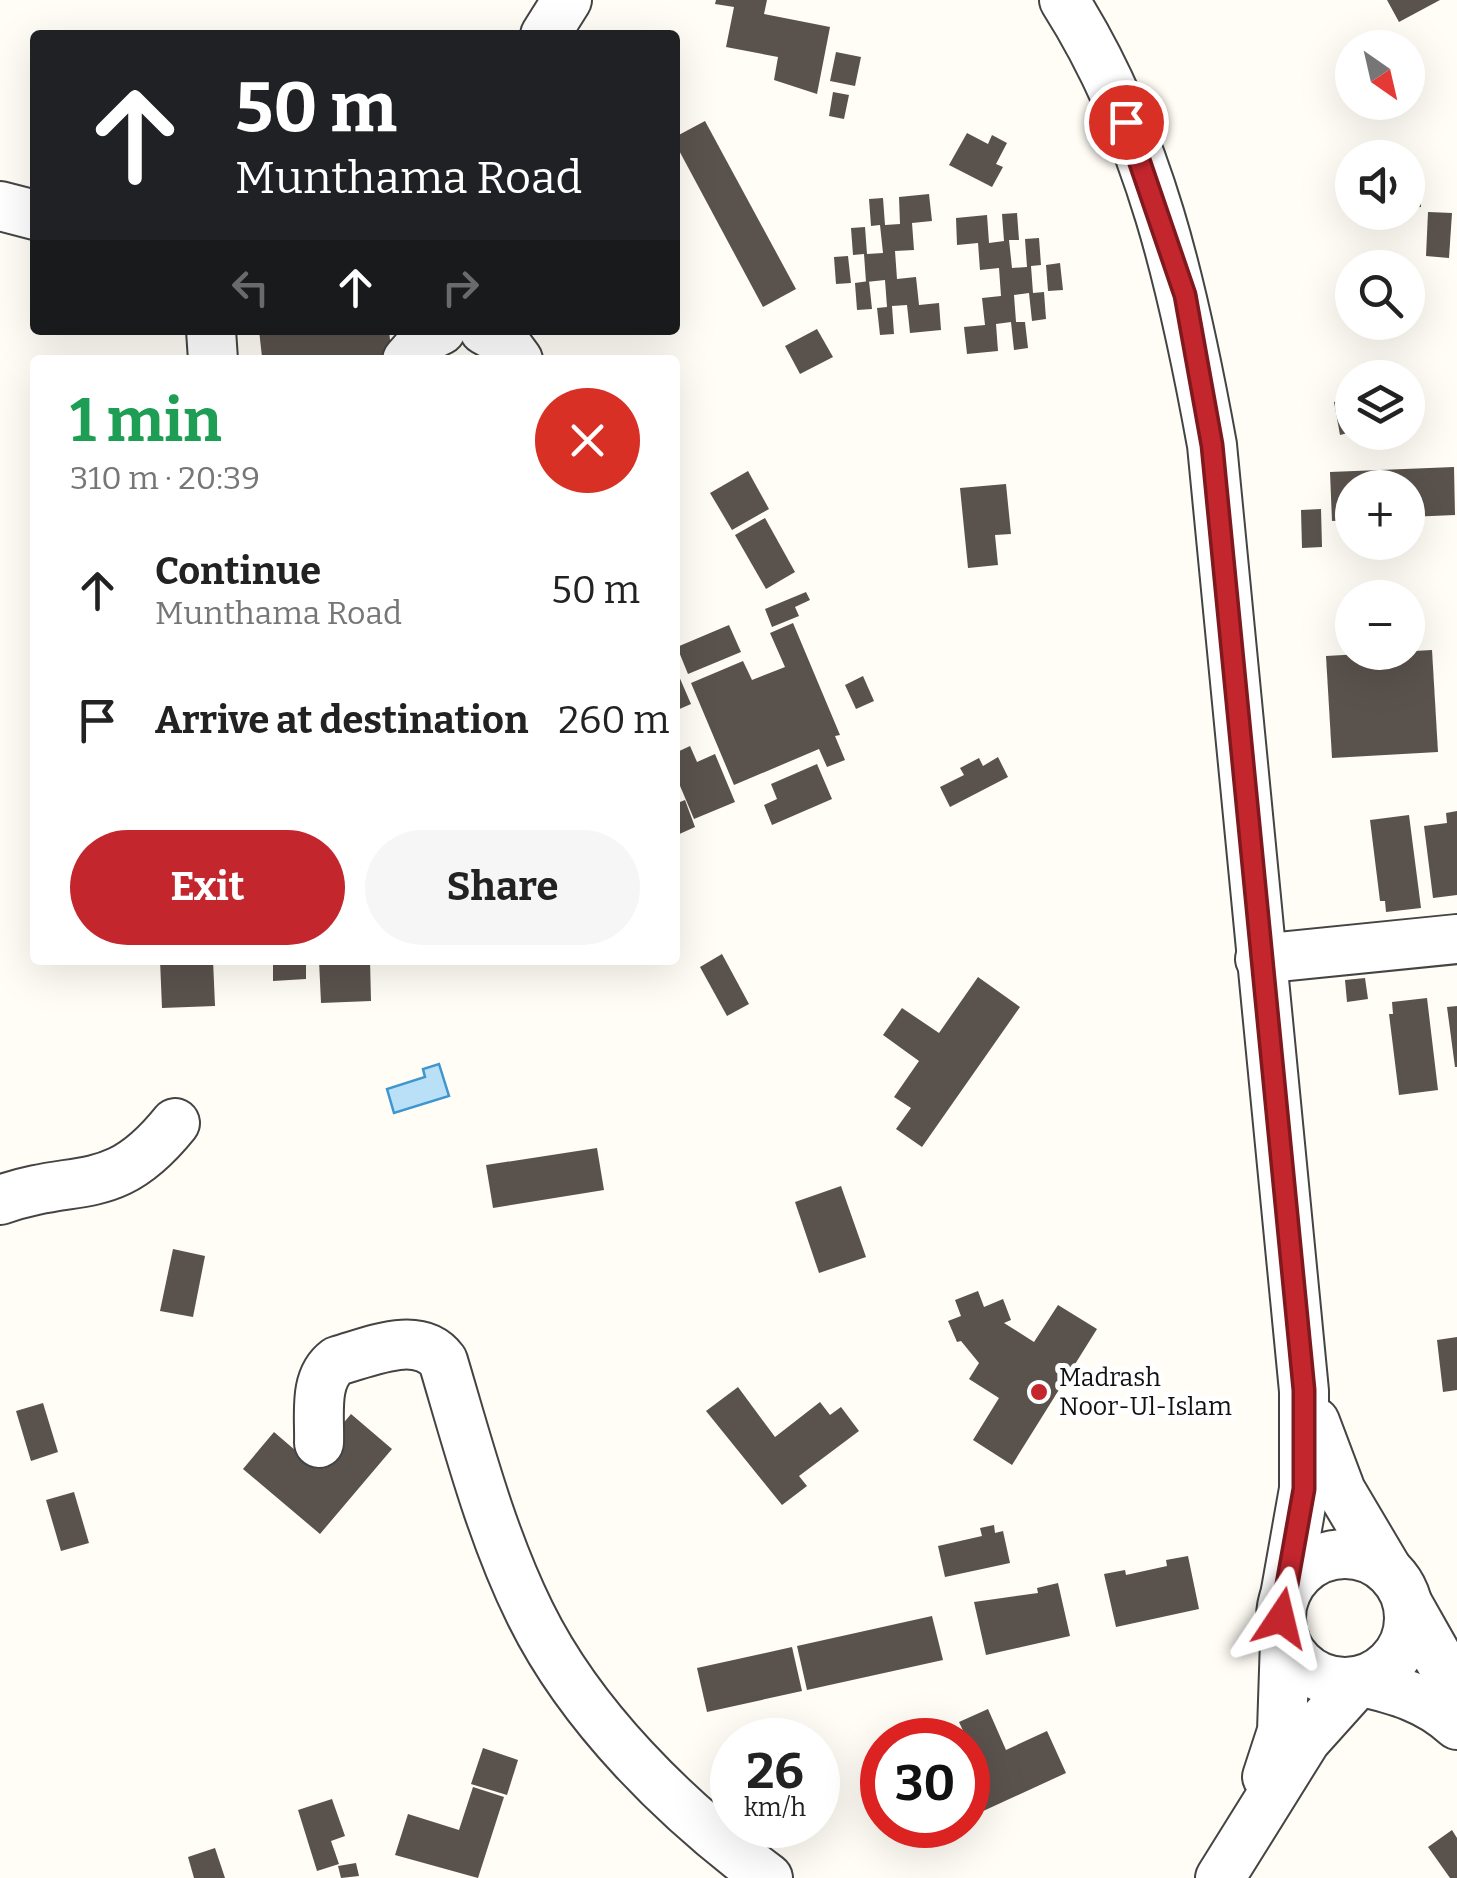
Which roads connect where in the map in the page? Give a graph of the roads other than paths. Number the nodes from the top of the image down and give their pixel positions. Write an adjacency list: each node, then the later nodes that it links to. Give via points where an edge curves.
1 (567, 0): 3 (street)
2 (1064, 0): 11 (street, via 1116,96 1185,295 1212,445)
3 (549, 30)
4 (0, 206): 5 (street)
5 (30, 214)
6 (431, 335): 8 (street)
7 (493, 335): 9 (street)
8 (411, 355)
9 (514, 355)
10 (1457, 939): 11 (street)
11 (1260, 959): 14 (street)
12 (175, 1123): 13 (street, via 136,1165 112,1176)
13 (0, 1200)
14 (1304, 1390): 16 (street, via 1341,1491); 17 (street, via 1304,1489)
15 (318, 1443): 22 (street, via 322,1379 338,1361 412,1343 435,1351 522,1595 560,1666 638,1761)
16 (1397, 1586): 17 (street, via 1364,1556 1317,1560 1298,1575); 18 (street, via 1404,1645 1377,1674); 19 (street)
17 (1285, 1618): 18 (street, via 1297,1660 1336,1682); 21 (street, via 1282,1730)
18 (1358, 1681): 20 (street, via 1408,1693); 21 (street, via 1306,1740)
19 (1457, 1691)
20 (1457, 1724)
21 (1254, 1818): 23 (street)
22 (768, 1878)
23 (1220, 1878)

